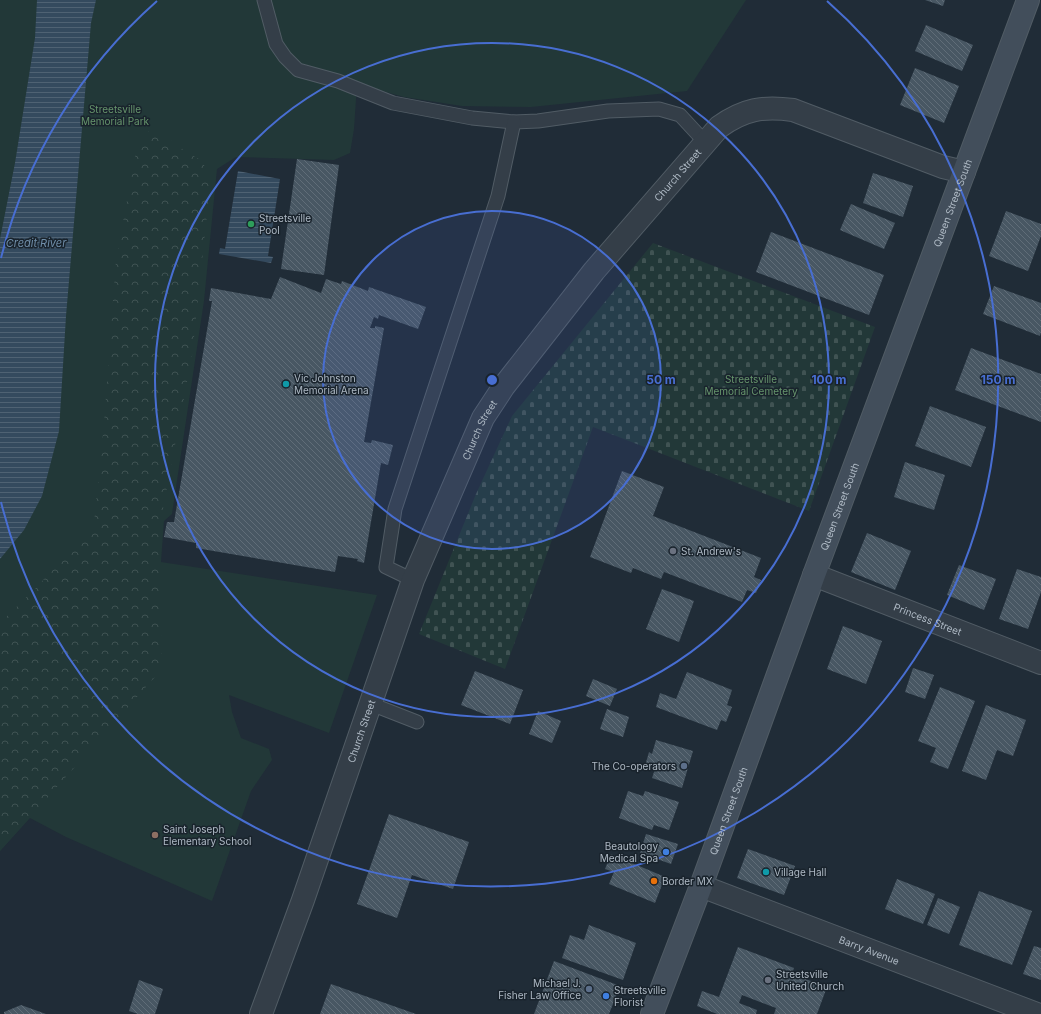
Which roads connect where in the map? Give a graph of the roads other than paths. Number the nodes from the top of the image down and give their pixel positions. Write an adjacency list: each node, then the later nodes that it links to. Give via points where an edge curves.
1 (264, 0): 3 (lane, via 276,44 284,57 298,70 338,81 393,104 472,118)
2 (1028, 0): 5 (main road, Queen Street South)
3 (514, 122): 4 (lane, via 659,109 680,115); 7 (lane, via 498,196 395,509 386,567)
4 (705, 142): 5 (street, Church Street, via 719,127 737,116 758,108 776,108 793,110 942,167); 7 (street, Church Street, via 594,271 488,408)
5 (964, 172): 6 (main road, Queen Street South)
6 (814, 575): 8 (street, Princess Street); 11 (main road, Queen Street South)
7 (413, 580): 9 (street, Church Street)
8 (1041, 663)
9 (371, 704): 10 (lane); 12 (street, Church Street)
10 (417, 722)
11 (701, 886): 13 (main road, Queen Street South); 14 (street, Barry Avenue)
12 (261, 1014)
13 (652, 1014)
14 (1037, 1014)

